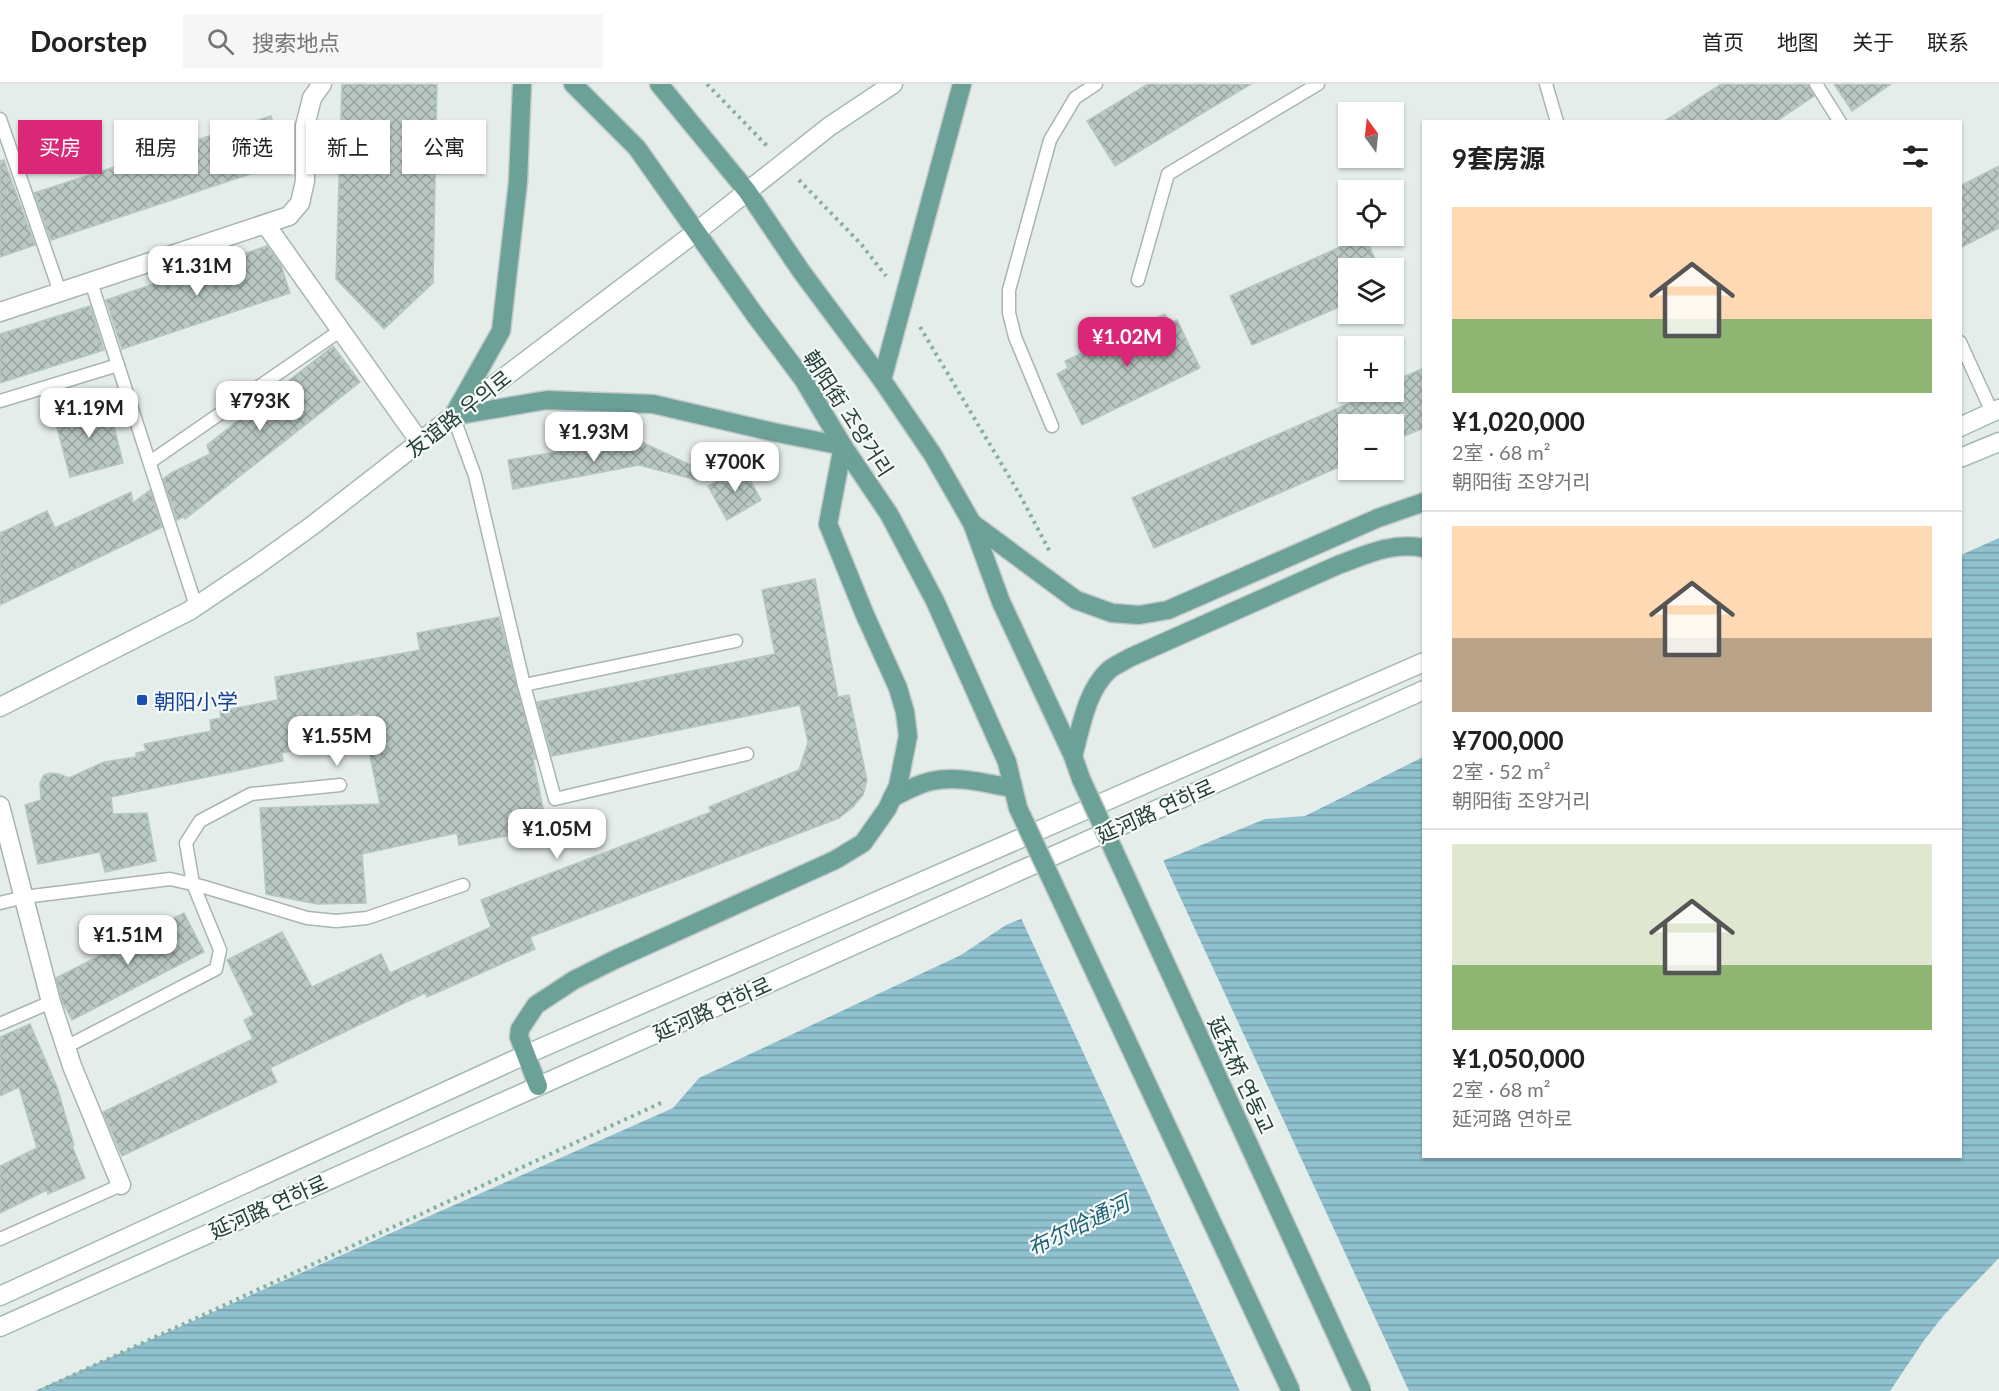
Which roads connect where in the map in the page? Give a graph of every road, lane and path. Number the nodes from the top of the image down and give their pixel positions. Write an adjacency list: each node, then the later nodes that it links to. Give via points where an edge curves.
1 (322, 84): 15 (main road, via 312,98 305,126 305,182 300,203 289,216)
2 (522, 84): 27 (main road, via 518,182 501,331)
3 (573, 84): 16 (main road, 朝阳街 조양거리, via 636,148)
4 (659, 84): 14 (main road, 朝阳街 조양거리)
5 (893, 84): 14 (main road, 友谊路 우의로, via 830,126)
6 (962, 84): 24 (main road)
7 (1096, 84): 28 (lane, via 1076,98 1050,140 1009,290 1015,337)
8 (1318, 84): 17 (lane, via 1168,174)
9 (1546, 84): 12 (lane)
10 (1816, 84): 13 (lane)
11 (0, 119): 19 (lane)
12 (1556, 120)
13 (1839, 120)
14 (747, 191): 16 (main road, 友谊路 우의로); 24 (main road, 朝阳街 조양거리)
15 (266, 225): 18 (main road); 21 (main road)
16 (696, 232): 27 (main road, 友谊路 우의로); 32 (main road, 朝阳街 조양거리, via 803,379)
17 (1138, 280)
18 (91, 282): 19 (main road); 23 (lane)
19 (60, 292): 20 (main road)
20 (0, 312)
21 (341, 330): 30 (main road); 34 (lane)
22 (1962, 346): 26 (lane)
23 (118, 365): 25 (lane); 34 (lane)
24 (882, 380): 36 (main road, 朝阳街 조양거리, via 933,454)
25 (0, 401)
26 (1996, 410): 29 (main road)
27 (453, 416): 30 (main road, 友谊路 우의로); 32 (main road, via 547,400 653,404); 41 (lane, via 475,476)
28 (1052, 426)
29 (1962, 426)
30 (420, 442): 38 (main road, 友谊路 우의로, via 313,525)
31 (1999, 442): 33 (main road)
32 (843, 446): 48 (main road, 朝阳街 조양거리, via 889,514 935,601 1007,762); 49 (main road, via 828,524 905,712 905,757)
33 (1962, 457)
34 (150, 462): 38 (lane)
35 (1422, 503): 36 (main road, via 1168,609 1139,615 1112,613 1076,600)
36 (972, 523): 45 (main road, 朝阳街 조양거리, via 1001,602)
37 (1422, 548): 45 (main road, via 1372,552 1110,669 1086,709)
38 (196, 606): 43 (main road, 友谊路 우의로)
39 (736, 641): 41 (lane)
40 (1422, 663): 58 (main road, 延河路 연하로)
41 (524, 685): 44 (lane, via 555,799)
42 (1422, 691): 59 (main road, 延河路 연하로)
43 (0, 707)
44 (747, 754)
45 (1072, 756): 46 (main road, 朝阳街 조양거리)
46 (1081, 779): 67 (main road, 延东桥 연동교, bridge)
47 (340, 785): 51 (lane, via 251,795 200,821 186,843)
48 (1013, 788): 49 (main road, via 935,780); 66 (main road, 朝阳街 조양거리, bridge, via 1018,808)
49 (892, 798): 58 (main road, via 863,843 835,860 614,960 552,993 536,1005 520,1029)
50 (0, 806): 53 (main road)
51 (193, 884): 52 (lane, via 307,918 336,921 367,918); 53 (lane, via 170,879); 57 (lane, via 220,950 216,969)
52 (463, 885)
53 (24, 897): 54 (lane); 55 (main road)
54 (0, 903)
55 (51, 1002): 56 (lane); 57 (main road)
56 (0, 1024)
57 (66, 1047): 61 (main road)
58 (525, 1055): 59 (main road); 63 (main road, 延河路 연하로)
59 (538, 1086): 64 (main road, 延河路 연하로)
60 (664, 1101): 65 (path)
61 (121, 1185): 62 (lane)
62 (0, 1239)
63 (0, 1296)
64 (0, 1327)
65 (39, 1391)
66 (1291, 1391)
67 (1362, 1391)

